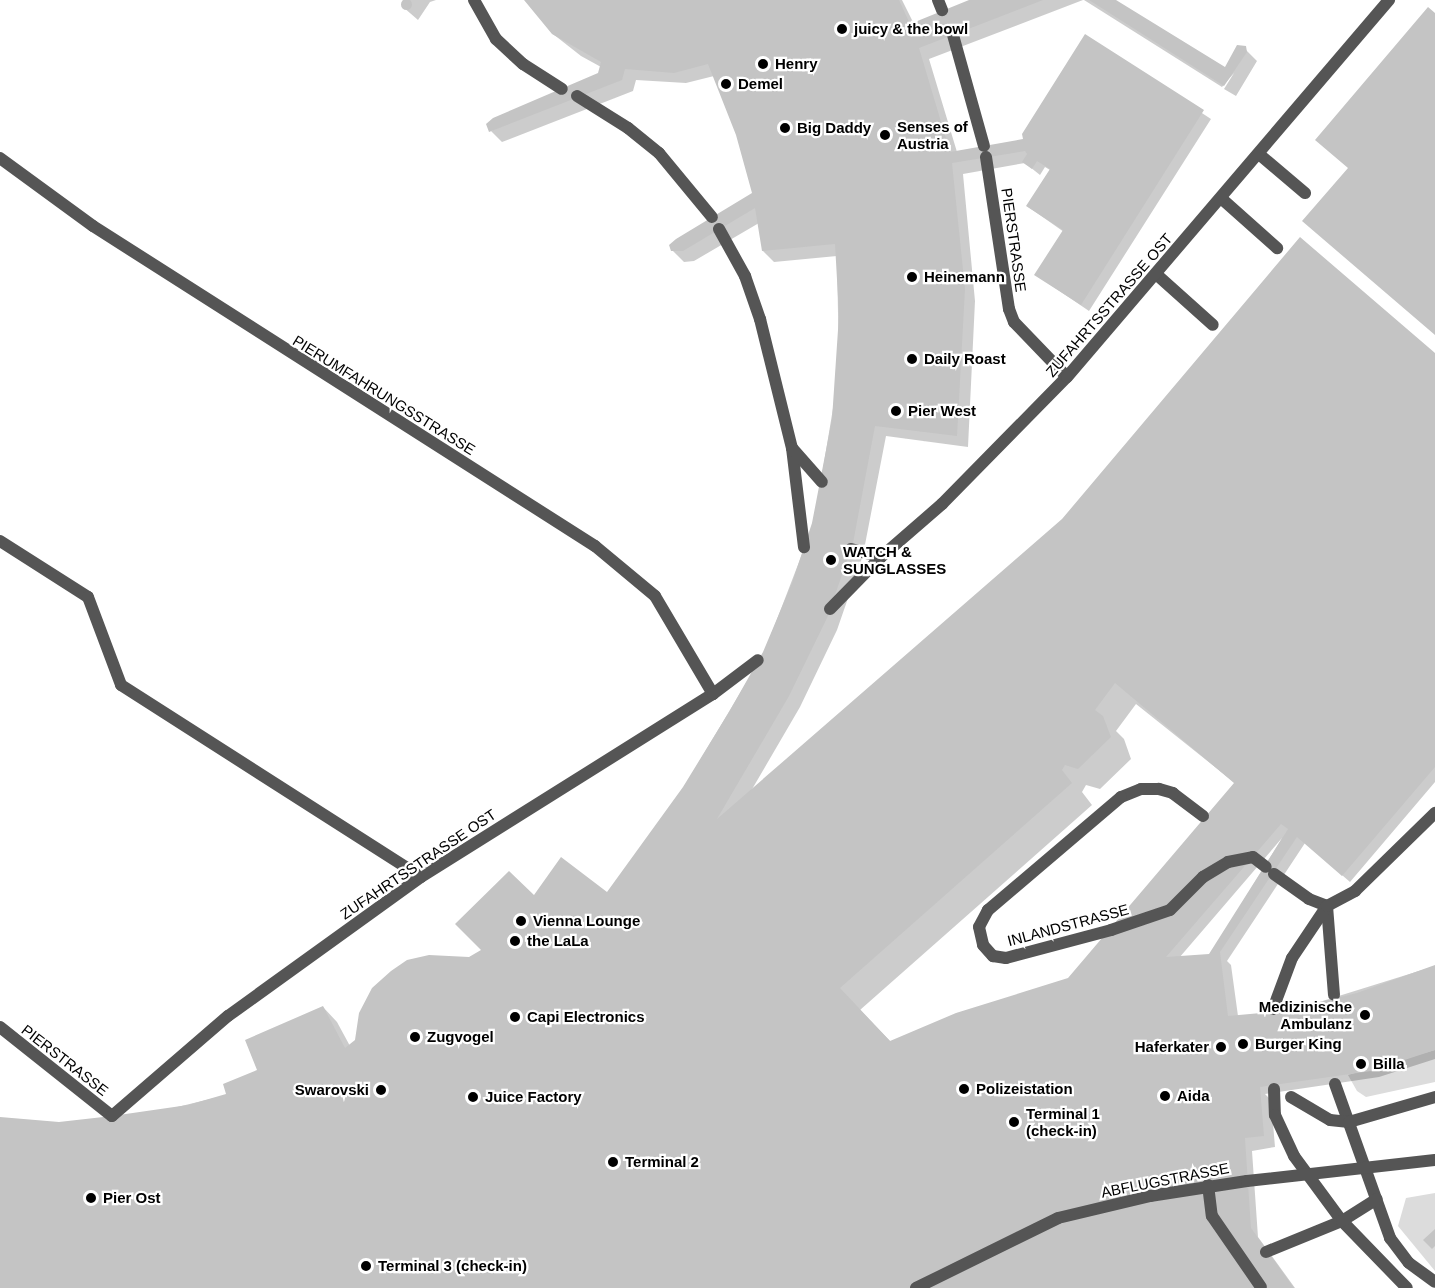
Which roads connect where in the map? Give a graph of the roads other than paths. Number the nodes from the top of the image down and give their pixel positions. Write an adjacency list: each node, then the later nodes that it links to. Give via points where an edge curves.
1 (474, 0): 4 (street, via 496,39 522,64)
2 (1389, 0): 6 (street, ZUFAHRTSSTRASSE OST)
3 (952, 35): 15 (street, PIERSTRASSE, via 985,152 1008,309 1014,322)
4 (562, 89)
5 (577, 96): 10 (street, via 659,153)
6 (1260, 155): 8 (street); 9 (street, ZUFAHRTSSTRASSE OST)
7 (0, 158): 24 (street, PIERUMFAHRUNGSSTRASSE, via 93,226 595,546 655,596)
8 (1305, 193)
9 (1222, 199): 12 (street); 13 (street, ZUFAHRTSSTRASSE OST)
10 (712, 217)
11 (719, 229): 16 (street, via 745,276 760,319)
12 (1277, 248)
13 (1156, 274): 14 (street); 15 (street, ZUFAHRTSSTRASSE OST)
14 (1213, 325)
15 (1067, 377): 21 (street, ZUFAHRTSSTRASSE OST, via 942,504)
16 (792, 448): 17 (street); 19 (street)
17 (822, 482)
18 (0, 541): 27 (street, via 88,597 121,685)
19 (804, 547)
20 (851, 549): 21 (street)
21 (881, 557): 22 (street, ZUFAHRTSSTRASSE OST)
22 (830, 609)
23 (759, 660): 24 (street, ZUFAHRTSSTRASSE OST)
24 (713, 694): 27 (street, ZUFAHRTSSTRASSE OST)
25 (1435, 813): 28 (street, via 1355,891)
26 (1203, 816): 28 (street, INLANDSTRASSE, via 1173,793 1159,789 1141,789 1121,796 988,910 979,927 983,945 993,956 1006,958 1155,917 1170,910 1203,877 1219,867 1253,858 1309,899)
27 (421, 877): 36 (street, ZUFAHRTSSTRASSE OST, via 228,1016)
28 (1327, 906): 29 (street); 30 (street, via 1292,958)
29 (1334, 995)
30 (1273, 1009)
31 (0, 1027): 36 (street, PIERSTRASSE)
32 (1338, 1082): 37 (street)
33 (1274, 1089): 41 (street, via 1275,1115 1281,1133)
34 (1291, 1096): 37 (street, via 1330,1120)
35 (1435, 1097): 37 (street)
36 (112, 1116)
37 (1349, 1122): 40 (street)
38 (1435, 1160): 39 (street, ABFLUGSTRASSE, bridge)
39 (1208, 1185): 44 (street, via 1212,1216); 45 (street, ABFLUGSTRASSE, via 1058,1218)
40 (1377, 1199): 41 (street); 43 (street, via 1390,1238 1409,1263)
41 (1342, 1221): 42 (street); 46 (street)
42 (1266, 1252)
43 (1435, 1282)
44 (1261, 1287)
45 (916, 1288)
46 (1407, 1288)

